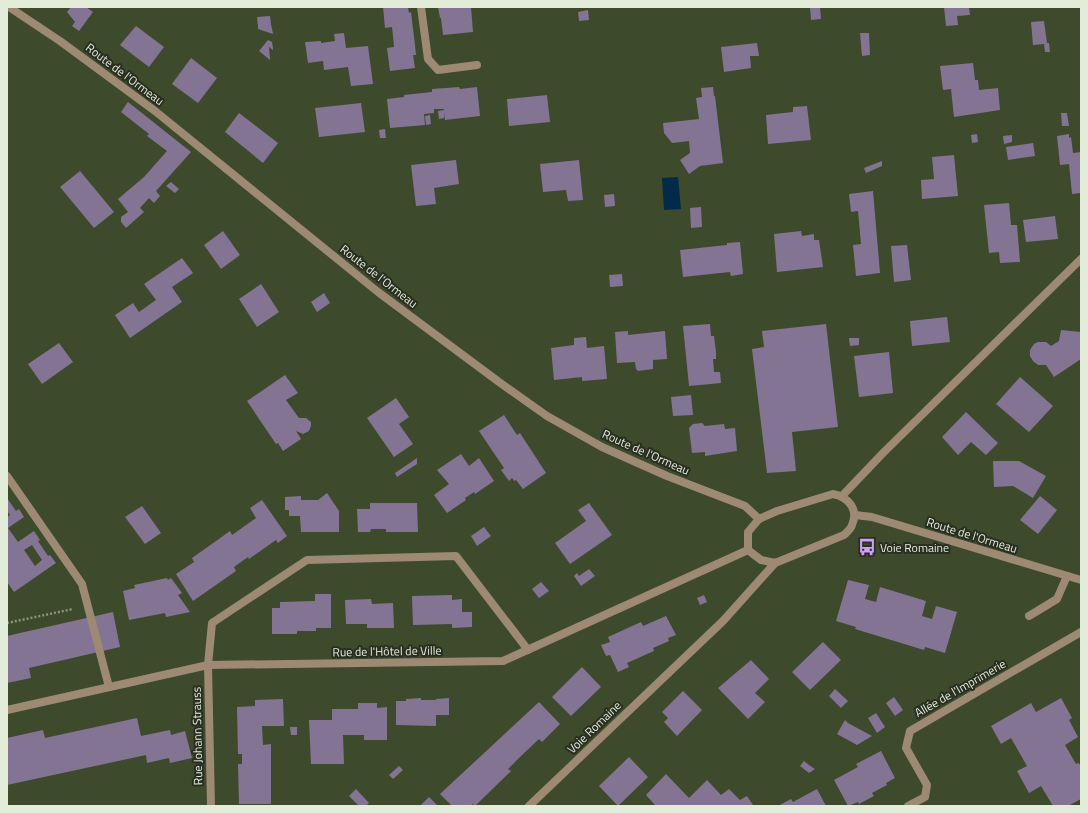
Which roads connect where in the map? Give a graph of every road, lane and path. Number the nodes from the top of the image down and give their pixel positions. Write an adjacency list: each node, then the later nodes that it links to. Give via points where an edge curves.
1 (9, 7): 8 (street, Route de l'Ormeau, via 155,111 378,292 547,416 602,447 667,476 745,506)
2 (421, 7): 3 (street, via 428,59 438,70)
3 (477, 65)
4 (1081, 259): 6 (street)
5 (7, 476): 13 (street, via 82,584)
6 (842, 496): 7 (street, via 850,504); 8 (street, via 833,494)
7 (855, 515): 10 (street, via 852,526 844,536); 11 (street, Route de l'Ormeau, via 872,517)
8 (759, 519): 9 (street, via 748,532)
9 (748, 550): 10 (street, via 761,560); 17 (street, Rue de l'Hôtel de Ville)
10 (775, 563): 22 (street, Voie Romaine, via 723,621)
11 (1067, 576): 12 (street, Route de l'Ormeau); 14 (street, via 1057,599)
12 (1081, 580)
13 (87, 606): 15 (path); 19 (street)
14 (1029, 616)
15 (7, 623)
16 (1081, 632): 23 (street, Allée de l'Imprimerie, via 910,731 906,748 927,785 925,797)
17 (528, 650): 18 (street, Rue de l'Hôtel de Ville, via 503,661); 18 (street, Rue Johann Strauss, via 456,556 307,560 212,623)
18 (208, 665): 19 (street, Rue de l'Hôtel de Ville); 21 (street, Rue Johann Strauss)
19 (109, 687): 20 (street, Rue de l'Hôtel de Ville)
20 (7, 710)
21 (211, 806)
22 (529, 806)
23 (908, 806)

